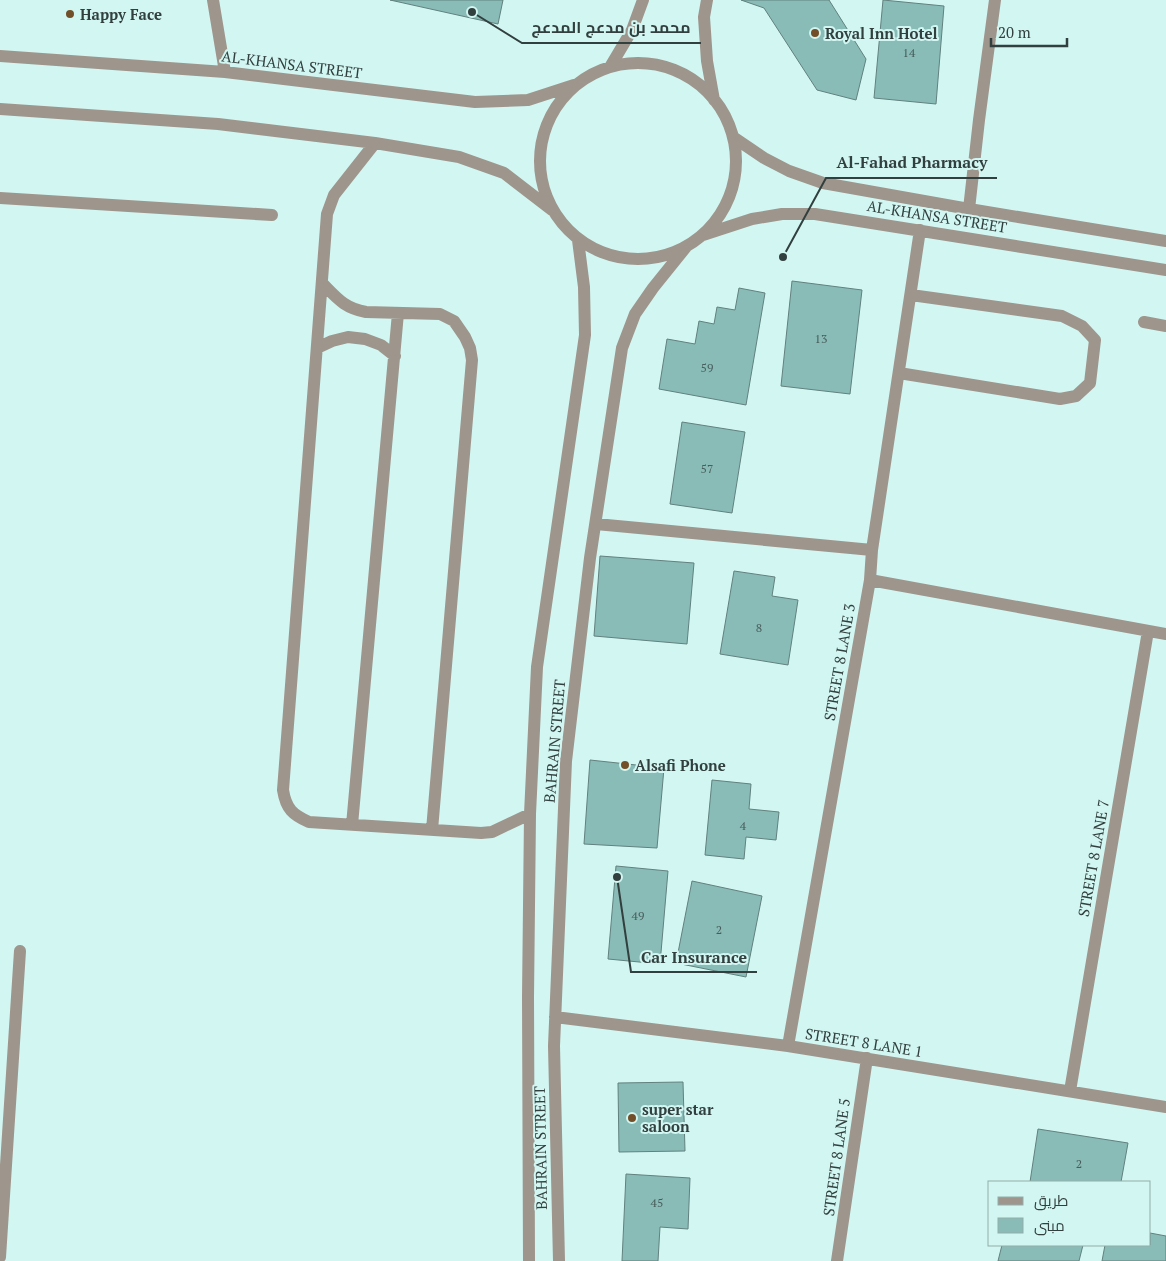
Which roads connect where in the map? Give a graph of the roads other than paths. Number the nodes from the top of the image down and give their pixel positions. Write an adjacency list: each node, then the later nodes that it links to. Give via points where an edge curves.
1 (213, 0): 7 (street)
2 (643, 0): 6 (street, via 632,30)
3 (708, 0): 9 (street, via 704,17)
4 (995, 0): 14 (street)
5 (0, 56): 7 (street, AL-KHANSA STREET)
6 (610, 67): 8 (street); 9 (street, via 638,63 667,68 692,80)
7 (225, 72): 8 (street, AL-KHANSA STREET, via 475,102 528,100)
8 (576, 84): 15 (street, via 557,104 544,129 539,157 542,185)
9 (714, 100): 11 (street, via 726,118)
10 (0, 108): 12 (street, via 218,124)
11 (733, 138): 14 (street, AL-KHANSA STREET, via 789,171 823,183); 18 (street, via 736,164 732,190 721,215)
12 (375, 143): 15 (street, via 459,157 504,173); 23 (street, via 334,194 329,205)
13 (0, 198): 16 (street)
14 (969, 209): 20 (street, AL-KHANSA STREET)
15 (553, 210): 19 (street)
16 (272, 215)
17 (920, 230): 18 (street, AL-KHANSA STREET, via 815,214 782,214 752,219); 22 (street, AL-KHANSA STREET); 24 (street, STREET 8 LANE 3)
18 (704, 235): 21 (street)
19 (578, 240): 21 (street, via 603,254 631,260 660,257); 36 (street, BAHRAIN STREET, via 584,287 585,335 537,667)
20 (1166, 241)
21 (686, 247): 31 (street, BAHRAIN STREET, via 635,314 622,348)
22 (1166, 270)
23 (322, 283): 25 (street, via 354,310); 28 (street)
24 (910, 295): 30 (street, STREET 8 LANE 3); 30 (street, via 1062,316 1082,326 1095,340 1090,383 1076,396 1060,399)
25 (398, 313): 29 (street); 38 (street, via 440,314 454,321 465,337 472,360)
26 (1144, 322): 27 (street)
27 (1166, 326)
28 (317, 348): 29 (street, via 348,337 381,345); 37 (street, via 283,790 291,812 300,818 309,822)
29 (395, 356): 37 (street)
30 (899, 373): 32 (street, STREET 8 LANE 3)
31 (596, 524): 32 (street); 40 (street, BAHRAIN STREET, via 566,761)
32 (872, 550): 33 (street, STREET 8 LANE 3)
33 (870, 580): 34 (street); 41 (street, STREET 8 LANE 3)
34 (1148, 631): 35 (street); 43 (street, STREET 8 LANE 7)
35 (1166, 634)
36 (530, 814): 38 (street, via 492,832); 46 (street, BAHRAIN STREET)
37 (352, 825): 38 (street)
38 (432, 830)
39 (20, 951): 45 (street)
40 (555, 1017): 41 (street, STREET 8 LANE 1); 47 (street, BAHRAIN STREET)
41 (788, 1046): 42 (street, STREET 8 LANE 1)
42 (867, 1058): 43 (street, STREET 8 LANE 1); 48 (street, STREET 8 LANE 5)
43 (1070, 1091): 44 (street, STREET 8 LANE 1)
44 (1166, 1107)
45 (0, 1257)
46 (529, 1261)
47 (559, 1261)
48 (837, 1261)

